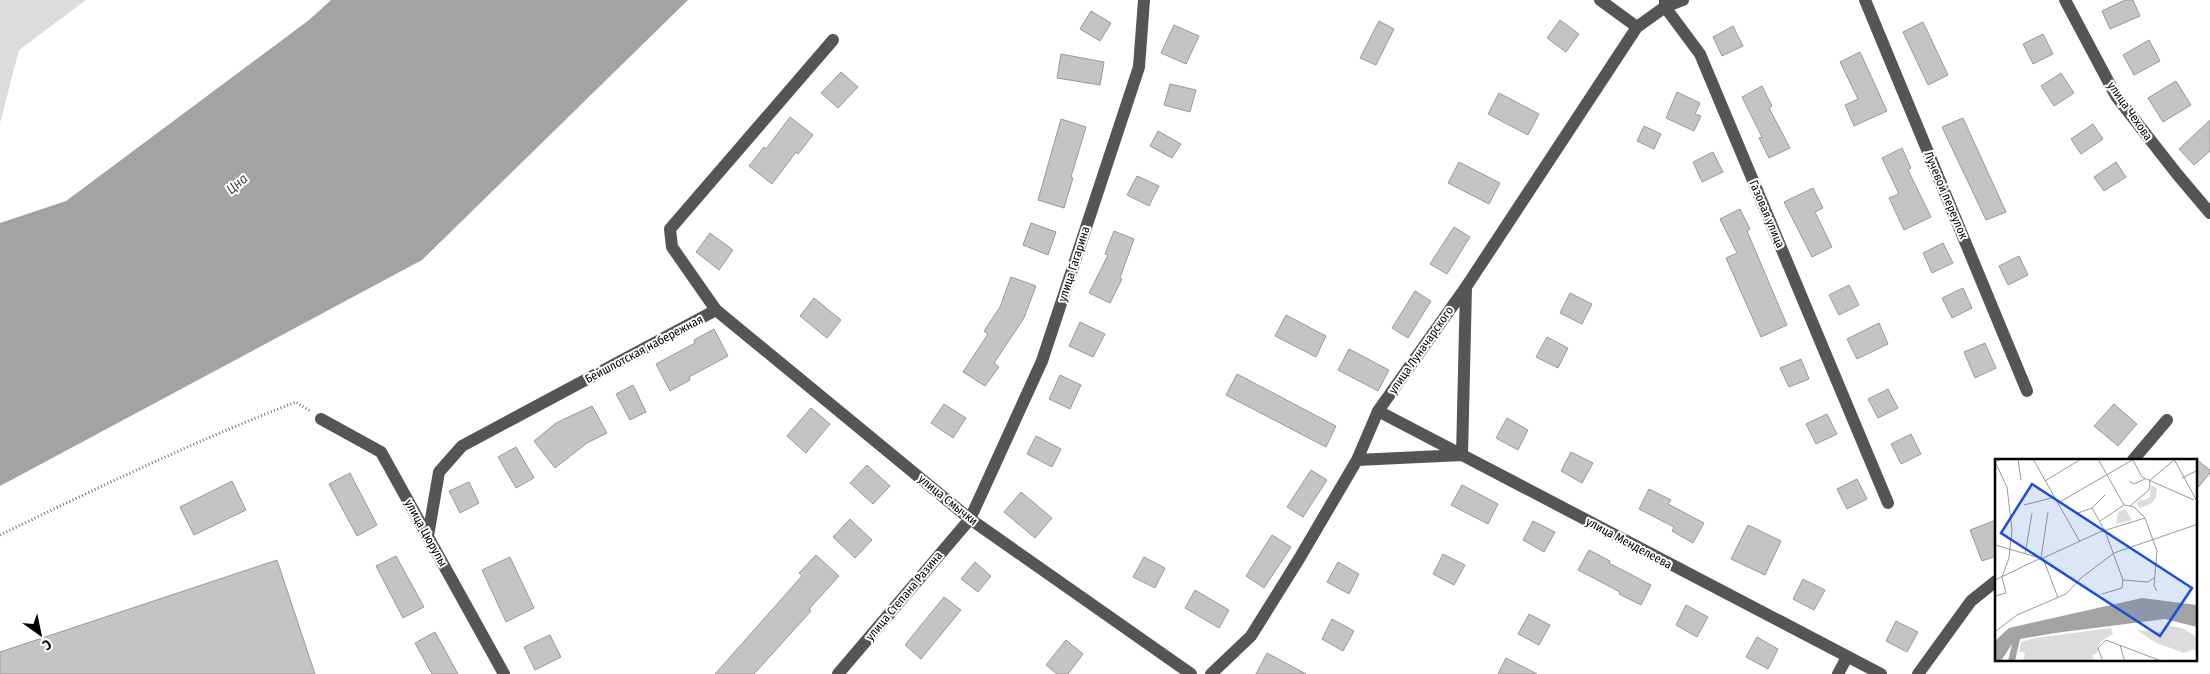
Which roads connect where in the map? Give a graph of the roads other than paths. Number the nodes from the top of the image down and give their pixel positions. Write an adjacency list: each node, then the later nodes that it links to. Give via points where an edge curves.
1 (1144, 0): 20 (street, улица Гагарина, via 1139,67 1042,361)
2 (1600, 0): 7 (street)
3 (1683, 0): 6 (street)
4 (1865, 0): 12 (street, Лучевой переулок)
5 (2065, 0): 9 (street, улица Чехова, via 2116,96)
6 (1665, 4): 7 (street); 19 (street, Газовая улица, via 1700,54)
7 (1637, 27): 10 (street, улица Луначарского)
8 (833, 40): 11 (street, Бейшлотская набережная, via 670,229 672,247)
9 (2210, 213)
10 (1466, 287): 13 (street, улица Луначарского); 16 (street)
11 (716, 310): 20 (street, улица Смычки); 21 (street, Бейшлотская набережная, via 462,446 439,472)
12 (2027, 391)
13 (1378, 411): 16 (street, улица Менделеева); 18 (street, улица Луначарского)
14 (321, 418): 21 (street, улица Цюрупы, via 381,452)
15 (2167, 420): 17 (street)
16 (1462, 455): 18 (street); 23 (street, улица Менделеева)
17 (2134, 459)
18 (1356, 460): 27 (street, улица Луначарского, via 1251,636)
19 (1888, 503)
20 (970, 519): 25 (street, улица Степана Разина); 26 (street, улица Смычки)
21 (428, 536): 24 (street, улица Цюрупы)
22 (1995, 582): 30 (street, via 1971,600)
23 (1847, 657): 28 (street); 29 (street, улица Менделеева)
24 (504, 674)
25 (838, 674)
26 (1191, 674)
27 (1211, 674)
28 (1838, 674)
29 (1881, 674)
30 (1918, 674)

